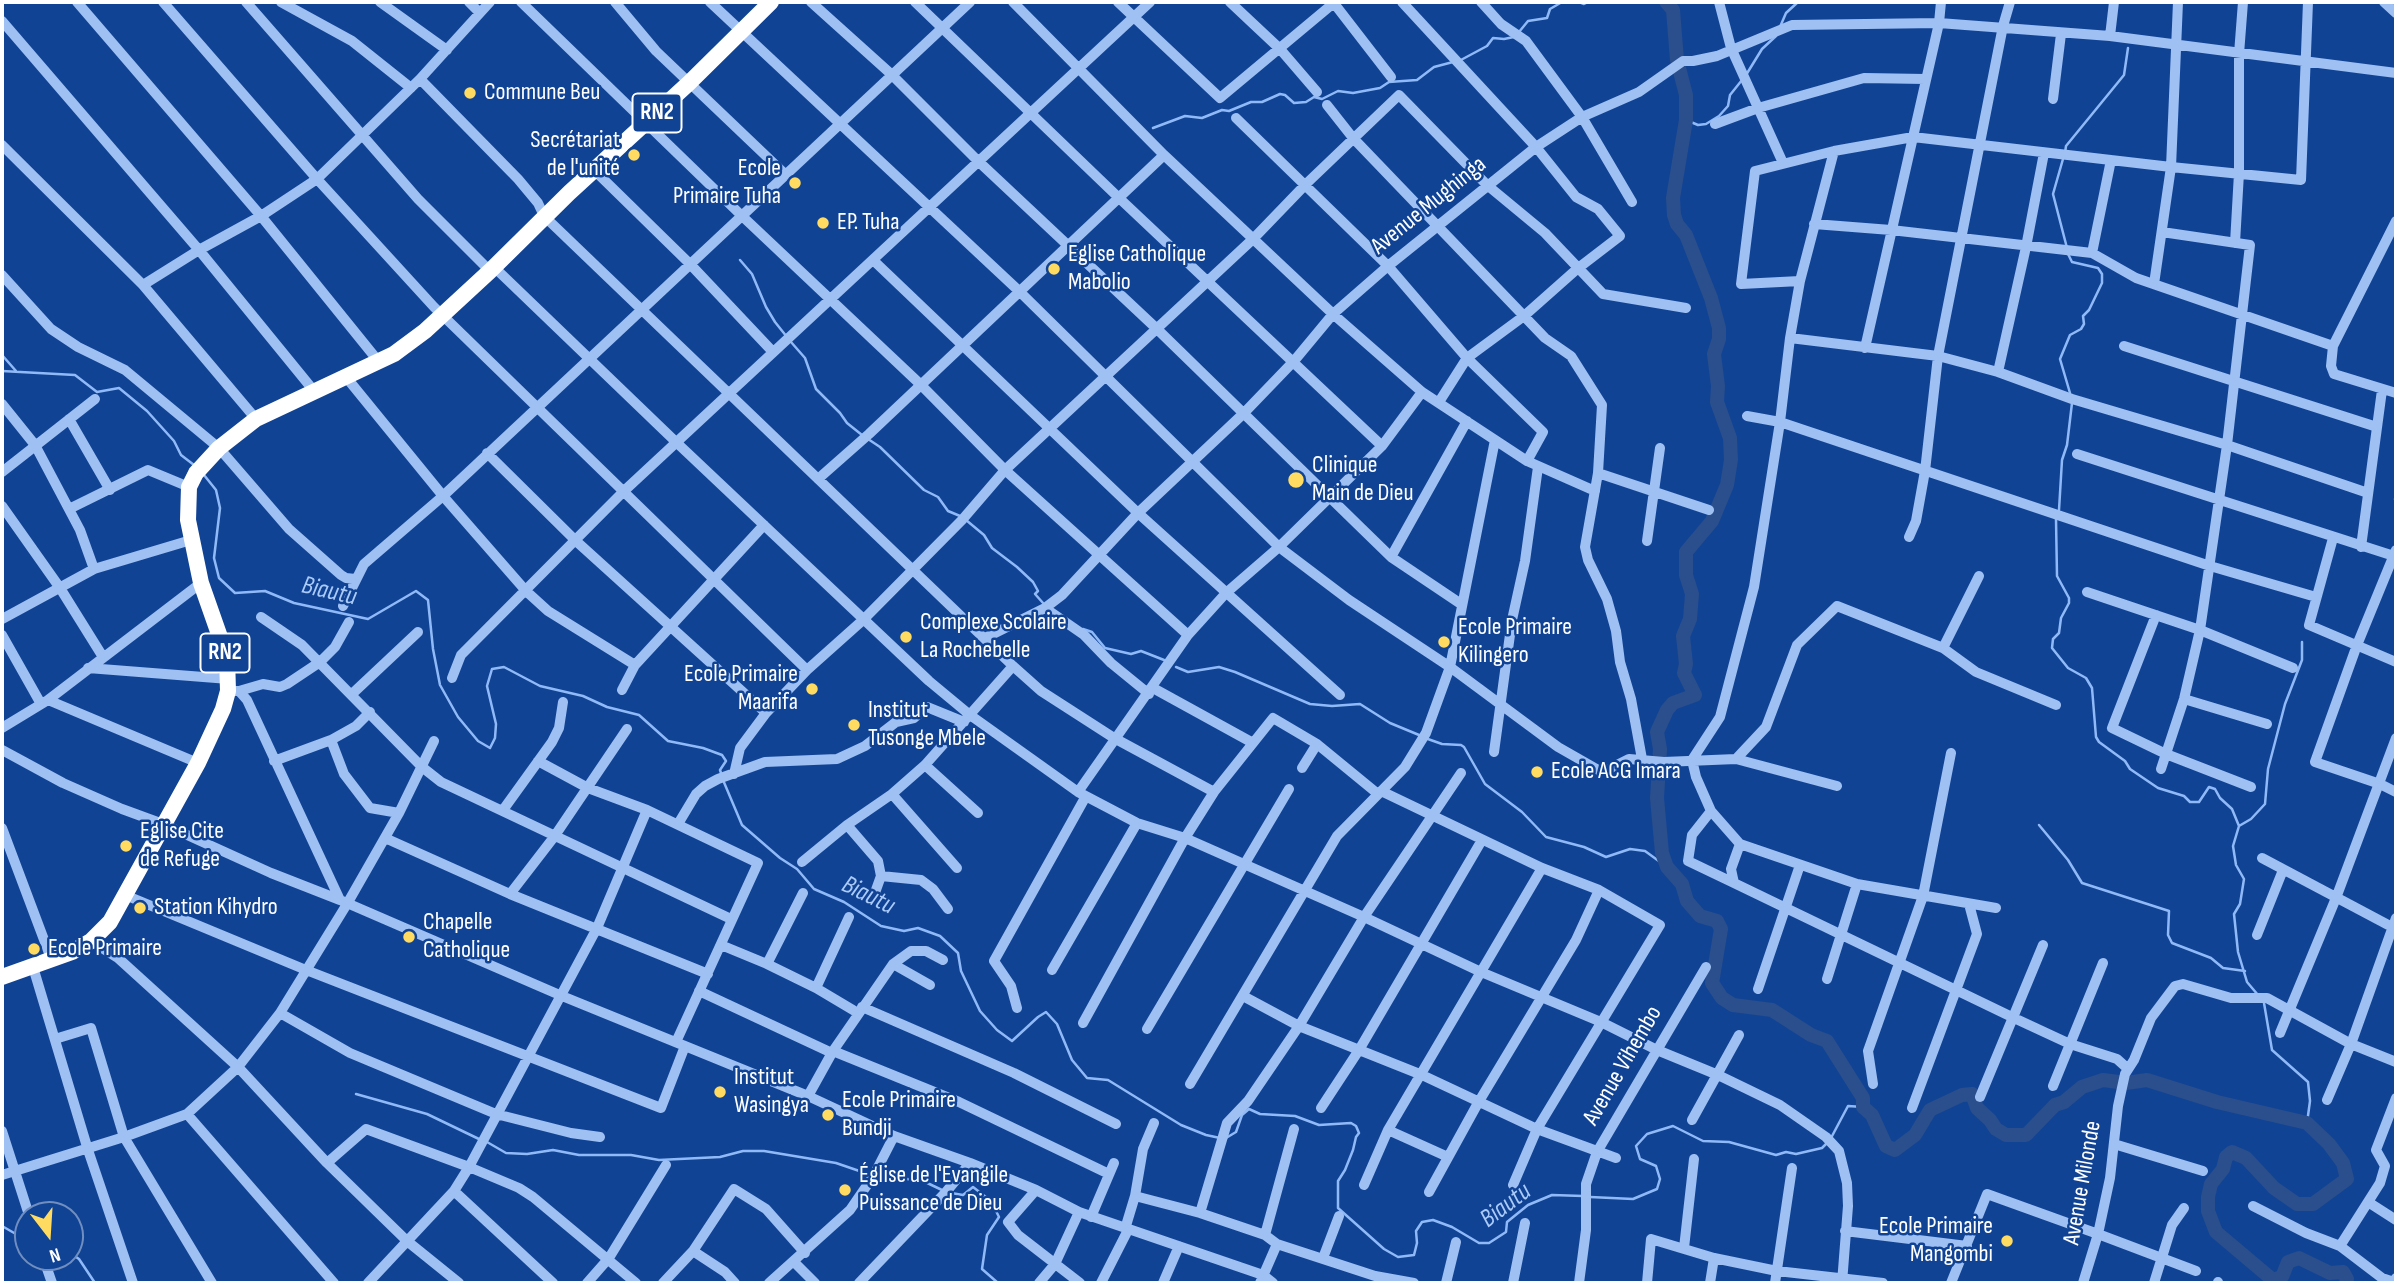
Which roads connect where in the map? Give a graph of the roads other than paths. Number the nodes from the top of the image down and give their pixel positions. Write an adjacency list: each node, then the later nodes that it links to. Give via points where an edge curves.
1 (77, 2): 87 (street)
2 (163, 2): 80 (street)
3 (246, 2): 64 (street)
4 (281, 2): 53 (street, via 352,41)
5 (380, 2): 42 (street)
6 (469, 2): 30 (street)
7 (490, 2): 30 (street)
8 (521, 2): 61 (street)
9 (615, 2): 52 (street)
10 (710, 2): 37 (street)
11 (771, 2): 37 (highway, RN2)
12 (811, 2): 48 (street)
13 (915, 2): 36 (street)
14 (970, 2): 36 (street)
15 (1013, 2): 46 (street)
16 (1118, 2): 32 (street)
17 (1150, 2): 32 (street)
18 (1230, 2): 43 (street)
19 (1334, 2): 43 (street); 49 (street)
20 (1402, 2): 68 (street)
21 (1481, 2): 59 (street, via 1526,41)
22 (1941, 2): 34 (street)
23 (2010, 2): 35 (street)
24 (2114, 2): 39 (street)
25 (2178, 2): 40 (street)
26 (2243, 2): 44 (street)
27 (2308, 2): 45 (street)
28 (2384, 2): 31 (street)
29 (1721, 3): 41 (street)
30 (480, 13): 42 (street)
31 (2396, 13)
32 (1134, 17): 43 (street, via 1220,98); 46 (street)
33 (2, 21): 99 (street)
34 (1939, 23): 35 (street); 41 (street, via 1792,25); 51 (street)
35 (2003, 26): 38 (street); 67 (street)
36 (942, 27): 48 (street); 58 (street)
37 (742, 31): 52 (highway, RN2); 63 (street)
38 (2062, 34): 39 (street); 55 (street)
39 (2110, 36): 40 (street)
40 (2178, 46): 44 (street); 76 (street)
41 (1731, 48): 57 (street); 59 (street, Avenue Mughinga, via 1717,56 1683,61 1639,92)
42 (447, 50): 50 (street)
43 (1280, 50): 54 (street)
44 (2239, 54): 45 (street); 78 (street)
45 (2307, 63): 47 (street); 78 (street, via 2301,180)
46 (1079, 67): 58 (street); 72 (street)
47 (2396, 73)
48 (891, 74): 63 (street); 74 (street)
49 (1391, 77)
50 (420, 79): 53 (street); 88 (street, via 518,179)
51 (1926, 79): 57 (street, via 1864,78); 65 (street)
52 (689, 83): 61 (highway, RN2); 79 (street)
53 (411, 88): 64 (street)
54 (1317, 92)
55 (2053, 99)
56 (1327, 105): 66 (street)
57 (1758, 108): 62 (street); 75 (street)
58 (1032, 113): 74 (street); 83 (street)
59 (1583, 117): 68 (street, Avenue Mughinga); 84 (street)
60 (1236, 118): 81 (street)
61 (646, 123): 77 (highway, RN2); 86 (street)
62 (1715, 124)
63 (839, 125): 79 (street); 85 (street)
64 (364, 136): 80 (street); 104 (street, via 418,199)
65 (1913, 137): 67 (street); 70 (street); 92 (street)
66 (1353, 138): 81 (street); 82 (street, via 1399,95); 91 (street)
67 (1979, 145): 71 (street); 95 (street)
68 (1536, 147): 82 (street, Avenue Mughinga); 105 (street, via 1576,197 1598,209 1620,236)
69 (4, 151): 110 (street)
70 (1834, 151): 75 (street); 90 (street)
71 (2044, 153): 73 (street); 98 (street)
72 (1164, 155): 83 (street); 94 (street)
73 (2111, 160): 76 (street); 100 (street)
74 (978, 161): 85 (street); 97 (street)
75 (1783, 163): 108 (street, via 1755,171 1741,284)
76 (2171, 167): 78 (street); 93 (street)
77 (594, 170): 88 (highway, RN2); 102 (street)
78 (2239, 173): 96 (street)
79 (786, 175): 86 (street)
80 (317, 179): 87 (street); 117 (street)
81 (1306, 184): 94 (street); 103 (street)
82 (1488, 185): 91 (street, Avenue Mughinga); 105 (street, via 1545,233)
83 (1118, 197): 97 (street); 107 (street)
84 (1632, 202)
85 (929, 209): 101 (street); 111 (street)
86 (741, 215): 102 (street); 112 (street)
87 (261, 216): 99 (street); 130 (street)
88 (544, 216): 104 (highway, RN2); 114 (street)
89 (2396, 221): 123 (street)
90 (1814, 224): 92 (street); 108 (street)
91 (1438, 225): 103 (street, Avenue Mughinga); 118 (street)
92 (1891, 230): 95 (street); 124 (street)
93 (2162, 233): 96 (street); 109 (street)
94 (1253, 239): 107 (street); 116 (street)
95 (1961, 239): 98 (street); 126 (street)
96 (2235, 243): 115 (street, via 2250,245)
97 (1067, 244): 111 (street); 119 (street)
98 (2026, 247): 100 (street); 131 (street)
99 (199, 250): 110 (street); 137 (street)
100 (2092, 254): 109 (street)
101 (873, 260): 112 (street); 121 (street)
102 (690, 264): 114 (street); 125 (street)
103 (1388, 266): 116 (street, Avenue Mughinga); 127 (street)
104 (492, 269): 117 (highway, RN2); 128 (street)
105 (1577, 269): 113 (street, via 1603,294); 118 (street)
106 (2, 275): 158 (street, via 51,329 125,370)
107 (1207, 281): 119 (street); 129 (street)
108 (1800, 281): 120 (street)
109 (2154, 284): 115 (street)
110 (143, 285): 148 (street)
111 (1018, 291): 121 (street); 133 (street)
112 (829, 299): 125 (street); 135 (street)
113 (1686, 308)
114 (641, 311): 128 (street); 140 (street)
115 (2241, 313): 123 (street); 134 (street)
116 (1333, 314): 129 (street, Avenue Mughinga); 138 (street)
117 (443, 316): 130 (highway, RN2); 144 (street)
118 (1524, 316): 127 (street); 168 (street, via 1571,356 1602,405)
119 (1157, 329): 133 (street); 145 (street)
120 (1790, 338): 124 (street); 150 (street)
121 (962, 346): 135 (street); 152 (street)
122 (2124, 346): 134 (street)
123 (2333, 346): 136 (street, via 2334,374)
124 (1865, 348): 126 (street)
125 (772, 352): 140 (street)
126 (1938, 356): 131 (street); 166 (street)
127 (1467, 358): 142 (street); 162 (street, via 1543,432)
128 (590, 359): 144 (street); 154 (street)
129 (1294, 361): 145 (street, Avenue Mughinga); 157 (street)
130 (379, 362): 132 (highway, RN2)
131 (1998, 372): 156 (street)
132 (346, 377): 137 (highway, RN2); 176 (street)
133 (1106, 378): 152 (street); 163 (street)
134 (2235, 382): 151 (street); 156 (street)
135 (920, 384): 165 (street); 170 (street)
136 (2382, 390): 139 (street); 151 (street)
137 (314, 391): 148 (highway, RN2)
138 (1422, 392): 142 (street); 157 (street)
139 (2396, 393)
140 (729, 394): 154 (street); 170 (street)
141 (95, 399): 147 (street)
142 (1439, 402): 149 (street)
143 (2, 404): 155 (street)
144 (537, 407): 160 (street); 172 (street)
145 (1243, 414): 163 (street, Avenue Mughinga); 177 (street)
146 (1747, 416): 150 (street)
147 (69, 419): 155 (street); 171 (street)
148 (256, 419): 158 (highway, RN2)
149 (1467, 421): 153 (street); 193 (street)
150 (1780, 422): 166 (street); 260 (street, via 1754,587 1720,717)
151 (2377, 427): 175 (street)
152 (1050, 428): 165 (street); 182 (street)
153 (1496, 440): 162 (street); 206 (street)
154 (677, 443): 172 (street); 183 (street)
155 (35, 445): 167 (street); 180 (street)
156 (2227, 445): 175 (street); 178 (street)
157 (1382, 446): 177 (street)
158 (219, 448): 169 (highway, RN2); 198 (street, via 289,529 341,575)
159 (1660, 448): 174 (street)
160 (487, 453): 176 (street); 187 (street)
161 (2077, 454): 178 (street)
162 (1527, 461): 164 (street)
163 (1192, 464): 182 (street, Avenue Mughinga); 189 (street)
164 (1538, 467): 173 (street); 240 (street)
165 (1005, 470): 192 (street); 196 (street)
166 (1926, 471): 184 (street); 194 (street)
167 (2, 472)
168 (1598, 473): 173 (street); 174 (street)
169 (196, 474): 171 (street, via 148,470); 186 (highway, RN2, via 188,520)
170 (818, 479): 196 (street)
171 (110, 490): 180 (street)
172 (624, 491): 187 (street); 199 (street)
173 (1595, 491): 259 (street, via 1585,547 1607,599 1620,662)
174 (1656, 492): 181 (street); 188 (street)
175 (2368, 493): 190 (street)
176 (443, 496): 198 (street, via 364,564); 202 (street)
177 (1329, 497): 189 (street); 193 (street)
178 (2220, 501): 185 (street); 194 (street)
179 (2, 506): 201 (street)
180 (69, 509): 195 (street)
181 (1709, 510)
182 (1138, 513): 192 (street, Avenue Mughinga); 204 (street)
183 (765, 525): 199 (street); 212 (street)
184 (1909, 537)
185 (2333, 538): 190 (street); 205 (street)
186 (191, 540): 195 (street); 200 (highway, RN2)
187 (576, 541): 202 (street); 214 (street)
188 (1647, 541)
189 (1279, 547): 204 (street); 227 (street)
190 (2361, 547): 191 (street)
191 (2395, 553): 220 (street)
192 (1098, 556): 208 (street, Avenue Mughinga); 218 (street)
193 (1391, 557): 206 (street)
194 (2210, 566): 205 (street); 215 (street)
195 (94, 569): 201 (street)
196 (913, 569): 212 (street); 219 (street)
197 (1979, 576): 221 (street)
198 (355, 579): 207 (street)
199 (715, 579): 214 (street); 230 (street)
200 (201, 583): 222 (street); 232 (highway, RN2, via 227,657)
201 (60, 588): 211 (street); 222 (street)
202 (526, 591): 225 (street, via 548,611); 231 (street, via 461,655)
203 (2087, 592): 209 (street)
204 (1226, 593): 218 (street); 236 (street)
205 (2316, 597): 220 (street, via 2309,625)
206 (1461, 604): 227 (street)
207 (343, 606)
208 (1047, 606): 219 (street, Avenue Mughinga); 234 (street, via 1111,663)
209 (2155, 615): 215 (street); 257 (street, via 2112,728)
210 (261, 617): 223 (street)
211 (2, 619)
212 (863, 620): 230 (street); 244 (street)
213 (349, 622): 223 (street)
214 (670, 625): 225 (street); 243 (street)
215 (2200, 630): 229 (street); 237 (street)
216 (418, 632): 235 (street)
217 (2, 635): 238 (street)
218 (1188, 635): 234 (street)
219 (985, 638): 226 (street)
220 (2357, 645): 224 (street); 270 (street, via 2315,762)
221 (1943, 648): 241 (street, via 1976,672); 258 (street, via 1837,606 1797,645 1766,727)
222 (103, 657): 228 (street)
223 (320, 662): 232 (street, via 279,687); 235 (street)
224 (2396, 662)
225 (635, 665): 233 (street)
226 (1013, 666): 244 (street); 248 (street, via 1041,691)
227 (1450, 667): 240 (street); 276 (street, via 1424,737)
228 (88, 668): 232 (street); 238 (street)
229 (2293, 668)
230 (807, 670): 243 (street)
231 (452, 678)
232 (232, 687): 261 (street, via 247,700); 263 (highway, RN2)
233 (622, 690)
234 (1151, 691): 248 (street); 252 (street)
235 (352, 694): 242 (street)
236 (1340, 695)
237 (2184, 699): 245 (street); 257 (street)
238 (45, 702): 246 (street); 263 (street)
239 (563, 702): 262 (street, via 559,728)
240 (1499, 705): 255 (street); 259 (street, via 1600,771 1629,759)
241 (2056, 705)
242 (370, 712): 250 (street); 265 (street)
243 (766, 713): 269 (street)
244 (967, 719): 264 (street); 269 (street, via 927,707 836,759 765,762); 279 (street)
245 (2267, 724)
246 (2, 728)
247 (627, 729): 273 (street)
248 (1114, 738): 275 (street); 279 (street)
249 (2396, 738): 270 (street)
250 (331, 740): 261 (street); 283 (street, via 344,774 370,808)
251 (434, 741): 265 (street)
252 (1253, 743): 253 (street, via 1273,718); 275 (street)
253 (1317, 744): 266 (street); 276 (street)
254 (2, 750): 287 (street, via 63,783)
255 (1494, 752)
256 (1951, 753): 312 (street)
257 (2166, 754): 267 (street); 272 (street)
258 (1736, 759): 260 (street); 271 (street)
259 (1653, 760): 260 (street)
260 (1692, 760): 282 (street)
261 (274, 761): 315 (street)
262 (538, 761): 273 (street); 280 (street)
263 (198, 763): 287 (highway, RN2)
264 (925, 765): 278 (street); 284 (street)
265 (422, 767): 280 (street, via 441,782); 283 (street)
266 (1301, 768)
267 (2161, 769)
268 (1461, 773): 285 (street)
269 (726, 777): 288 (street, via 696,794)
270 (2379, 784): 277 (street); 313 (street)
271 (1837, 786)
272 (2251, 787)
273 (588, 788): 281 (street); 291 (street)
274 (1289, 789): 298 (street)
275 (1214, 792): 293 (street)
276 (1380, 793): 285 (street); 307 (street, via 1337,836)
277 (2396, 793)
278 (892, 794): 289 (street); 300 (street)
279 (1082, 794): 286 (street); 353 (street, via 994,961 1011,986)
280 (503, 810): 291 (street)
281 (647, 810): 288 (street); 302 (street)
282 (1711, 811): 295 (street); 305 (street, via 1692,835 1688,861)
283 (399, 813): 292 (street)
284 (978, 813)
285 (1431, 816): 294 (street); 321 (street)
286 (1137, 822): 293 (street); 340 (street)
287 (163, 824): 310 (highway, RN2); 315 (street)
288 (678, 824): 322 (street, via 758,863)
289 (847, 825): 297 (street); 304 (street, via 878,861)
290 (2, 828): 332 (street)
291 (554, 837): 302 (street); 311 (street)
292 (385, 838): 311 (street); 315 (street)
293 (1185, 838): 298 (street); 359 (street)
294 (1482, 840): 301 (street); 329 (street)
295 (1740, 844): 299 (street); 305 (street, via 1731,869)
296 (2262, 858): 303 (street)
297 (802, 862)
298 (1242, 864): 307 (street); 361 (street)
299 (1800, 864): 306 (street); 317 (street)
300 (957, 868)
301 (1542, 868): 308 (street); 341 (street)
302 (622, 870): 322 (street); 324 (street)
303 (2283, 870): 313 (street); 326 (street)
304 (881, 876): 314 (street); 319 (street, via 921,880)
305 (1734, 883): 317 (street)
306 (1857, 884): 312 (street); 325 (street)
307 (1303, 890): 321 (street); 351 (street)
308 (1599, 890): 352 (street, via 1576,940); 358 (street, via 1660,925)
309 (803, 893): 335 (street)
310 (125, 894): 327 (highway, RN2, via 110,922); 339 (street)
311 (510, 894): 324 (street)
312 (1923, 896): 316 (street); 333 (street)
313 (2336, 898): 323 (street); 355 (street)
314 (872, 901)
315 (344, 902): 339 (street); 350 (street)
316 (1969, 904): 318 (street); 349 (street, via 1977,934)
317 (1784, 907): 325 (street); 347 (street)
318 (1996, 908)
319 (948, 909)
320 (849, 917): 346 (street)
321 (1364, 917): 329 (street); 360 (street)
322 (731, 919): 328 (street)
323 (2395, 925): 367 (street)
324 (597, 929): 342 (street); 350 (street)
325 (1841, 934): 333 (street); 344 (street)
326 (2257, 935)
327 (92, 941): 332 (highway, RN2); 373 (street, via 118,958)
328 (721, 945): 335 (street); 342 (street)
329 (1422, 945): 341 (street); 368 (street)
330 (2043, 945): 357 (street)
331 (943, 960): 336 (street, via 926,951 911,951)
332 (52, 961): 337 (highway, RN2)
333 (1899, 963): 349 (street); 378 (street, via 1868,1051)
334 (2103, 963): 366 (street)
335 (767, 964): 346 (street)
336 (893, 964): 345 (street); 354 (street)
337 (33, 967): 343 (highway, RN2); 364 (street)
338 (1706, 967): 369 (street, Avenue Vihembo)
339 (306, 970): 356 (street); 371 (street)
340 (1052, 970)
341 (1480, 972): 352 (street); 375 (street)
342 (708, 974): 348 (street)
343 (2, 977)
344 (1827, 979)
345 (930, 985)
346 (816, 988): 354 (street)
347 (1758, 989)
348 (699, 991): 365 (street); 370 (street)
349 (1957, 991): 357 (street); 386 (street)
350 (562, 996): 365 (street); 371 (street)
351 (1242, 996): 360 (street); 377 (street)
352 (1541, 996): 358 (street); 384 (street)
353 (1017, 1008)
354 (860, 1010): 370 (street); 391 (street, via 1014,1073)
355 (2291, 1011): 362 (street); 367 (street); 374 (street, Avenue Milonde, via 2262,999 2231,998 2183,984 2175,986 2151,1018)
356 (280, 1013): 373 (street); 388 (street, via 350,1053)
357 (2014, 1018): 366 (street); 381 (street)
358 (1601, 1022): 369 (street); 393 (street)
359 (1083, 1023)
360 (1299, 1026): 368 (street); 424 (street, via 1248,1101 1227,1123)
361 (1147, 1029)
362 (2280, 1033)
363 (1739, 1035): 376 (street)
364 (55, 1039): 397 (street, via 91,1028); 400 (street)
365 (681, 1044): 371 (street, via 661,1108); 380 (street)
366 (2070, 1044): 374 (street, via 2117,1059); 379 (street)
367 (2351, 1044): 372 (street); 383 (street)
368 (1359, 1050): 375 (street); 385 (street)
369 (1657, 1050): 376 (street); 401 (street, Avenue Vihembo)
370 (833, 1052): 380 (street); 426 (street, via 1112,1169)
371 (528, 1056): 388 (street)
372 (2396, 1062)
373 (238, 1067): 387 (street); 405 (street)
374 (2126, 1071): 399 (street, Avenue Milonde)
375 (1422, 1075): 384 (street); 394 (street)
376 (1718, 1075): 389 (street); 430 (street, via 1780,1105 1839,1151 1847,1183)
377 (1190, 1084)
378 (1873, 1084)
379 (2053, 1086)
380 (808, 1096): 396 (street)
381 (1980, 1097)
382 (2396, 1098): 420 (street, via 2376,1150 2385,1166)
383 (2327, 1100)
384 (1478, 1103): 393 (street); 402 (street)
385 (1321, 1108)
386 (1912, 1108)
387 (187, 1114): 397 (street); 456 (street)
388 (496, 1114): 398 (street); 408 (street)
389 (1692, 1120)
390 (1154, 1123): 418 (street, via 1143,1149)
391 (1116, 1124)
392 (1294, 1129): 432 (street)
393 (1536, 1129): 401 (street); 414 (street)
394 (1388, 1130): 402 (street); 413 (street)
395 (2, 1131): 410 (street)
396 (894, 1136): 406 (street); 441 (street, via 850,1210)
397 (124, 1138): 400 (street); 455 (street)
398 (600, 1138)
399 (2114, 1144): 411 (street); 431 (street, Avenue Milonde)
400 (88, 1150): 410 (street); 454 (street)
401 (1597, 1152): 403 (street); 474 (street, Avenue Vihembo, via 1586,1184)
402 (1448, 1157): 417 (street)
403 (1616, 1158)
404 (1694, 1159): 439 (street)
405 (327, 1163): 408 (street, via 366,1129); 433 (street)
406 (970, 1163): 415 (street); 465 (street)
407 (666, 1165): 442 (street)
408 (469, 1167): 416 (street); 442 (street, via 533,1197)
409 (1792, 1168): 448 (street)
410 (15, 1171): 412 (street); 419 (street)
411 (2203, 1171)
412 (2, 1175)
413 (1364, 1185)
414 (1513, 1185)
415 (1036, 1190): 423 (street); 447 (street, via 1008,1222)
416 (454, 1191): 433 (street); 458 (street)
417 (1429, 1192)
418 (1135, 1196): 424 (street); 429 (street)
419 (25, 1201)
420 (2368, 1202): 427 (street); 437 (street)
421 (2253, 1206): 437 (street)
422 (2184, 1208): 445 (street, via 2172,1225)
423 (1079, 1212): 426 (street); 447 (street)
424 (1200, 1213): 432 (street)
425 (1339, 1216): 443 (street)
426 (1091, 1217): 429 (street)
427 (2396, 1220)
428 (1525, 1223): 473 (street)
429 (1127, 1230): 436 (street); 468 (street)
430 (1845, 1231): 438 (street); 453 (street)
431 (2098, 1234): 438 (street, via 1986,1194); 445 (street); 480 (street, Avenue Milonde)
432 (1265, 1235): 435 (street)
433 (407, 1241): 452 (street); 457 (street)
434 (1457, 1242): 472 (street)
435 (1278, 1244): 443 (street); 451 (street)
436 (1179, 1246): 451 (street); 469 (street)
437 (2340, 1246): 450 (street, via 2382,1278 2394,1282)
438 (1967, 1247): 479 (street)
439 (1684, 1248): 444 (street); 475 (street, via 1651,1239)
440 (693, 1251): 441 (street, via 734,1189 766,1209); 461 (street); 462 (street)
441 (805, 1252): 446 (street)
442 (609, 1258): 459 (street); 460 (street)
443 (1323, 1258): 471 (street, via 1375,1276)
444 (1714, 1258): 448 (street); 476 (street)
445 (2161, 1259): 449 (street); 481 (street)
446 (794, 1262): 463 (street); 464 (street)
447 (1055, 1264): 466 (street); 467 (street)
448 (1777, 1270): 453 (street); 477 (street)
449 (2196, 1271)
450 (2396, 1278)
451 (1262, 1279): 470 (street)
452 (376, 1281)
453 (1842, 1281): 478 (street)
454 (133, 1283)
455 (212, 1283)
456 (334, 1283)
457 (459, 1283)
458 (553, 1283)
459 (587, 1283)
460 (636, 1283)
461 (663, 1283)
462 (735, 1283)
463 (769, 1283)
464 (815, 1283)
465 (859, 1283)
466 (1039, 1283)
467 (1080, 1283)
468 (1103, 1283)
469 (1163, 1283)
470 (1273, 1283)
471 (1414, 1283)
472 (1446, 1283)
473 (1513, 1283)
474 (1578, 1283)
475 (1647, 1283)
476 (1710, 1283)
477 (1775, 1283)
478 (1883, 1283)
479 (1951, 1283)
480 (2083, 1283)
481 (2154, 1283)

